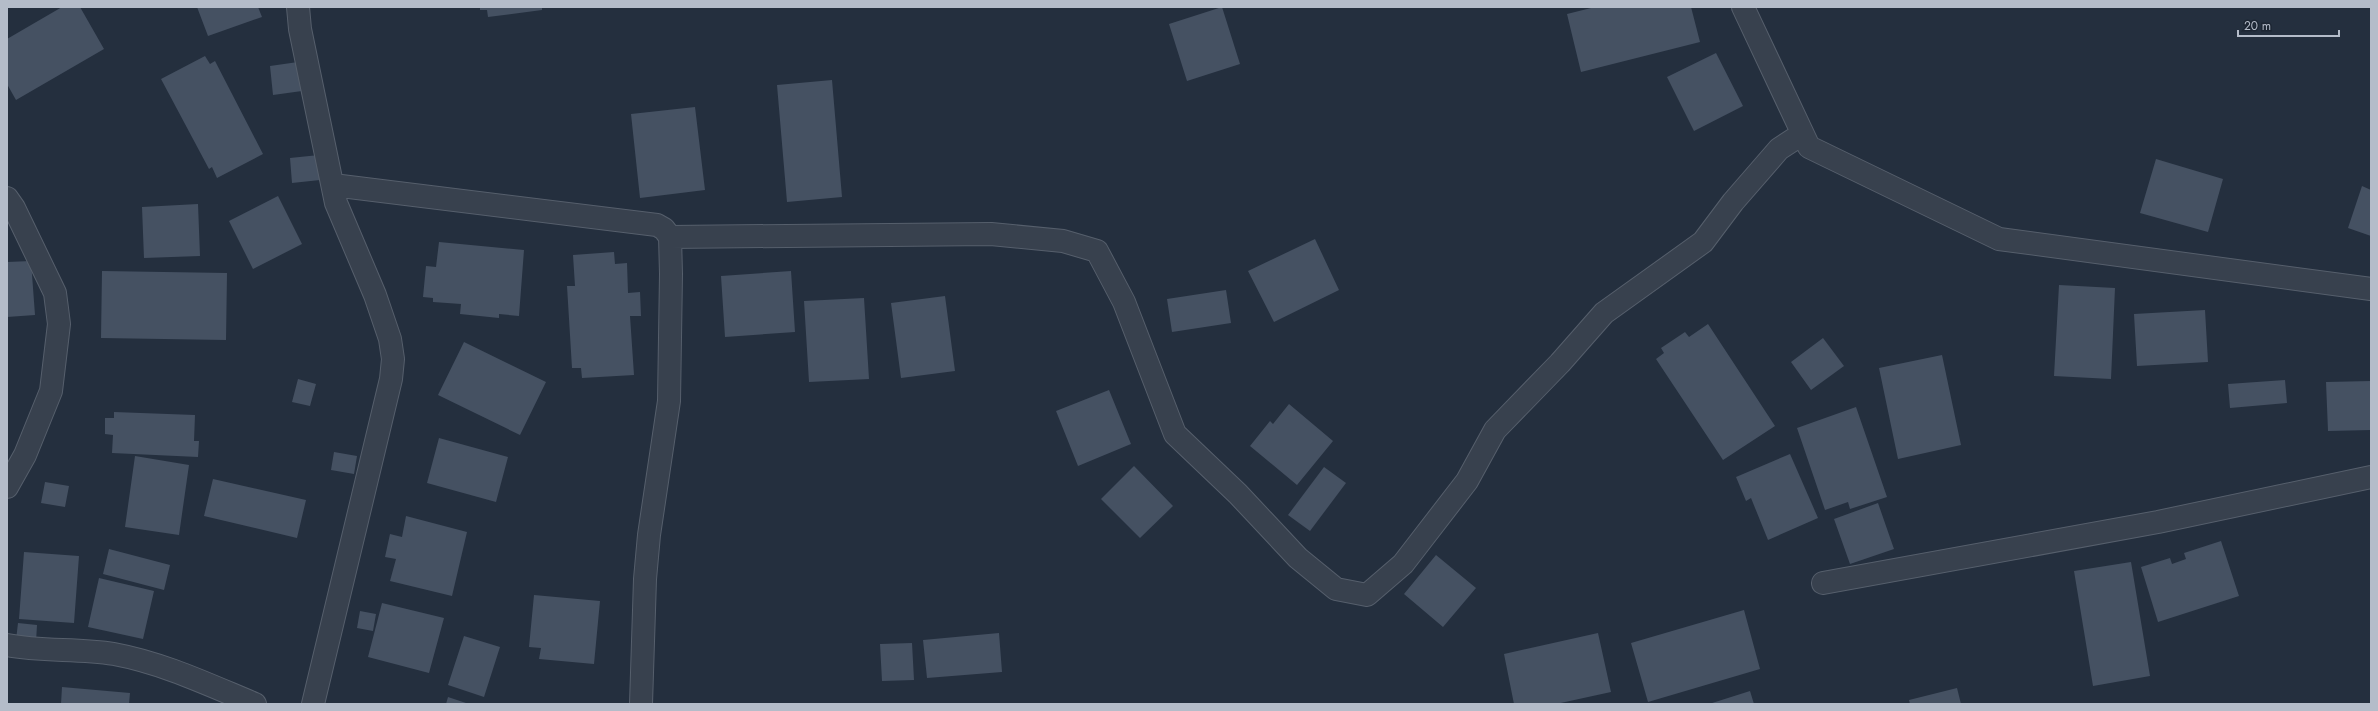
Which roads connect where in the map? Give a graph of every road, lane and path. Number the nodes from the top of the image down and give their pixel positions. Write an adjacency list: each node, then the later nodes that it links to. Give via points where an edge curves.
1 (298, 7): 4 (street)
2 (1743, 7): 3 (street)
3 (1802, 134): 6 (street, via 1779,149 1733,202 1703,242 1604,313 1495,430 1467,481 1403,564 1367,595 1336,589 1298,558 1238,494 1175,434 1124,302 1098,251 1063,241 991,234); 7 (street, via 1809,147 2000,239)
4 (332, 185): 6 (street, via 657,225); 13 (street, via 336,203 375,295 390,339 393,359 391,380)
5 (9, 206): 9 (street, via 55,293 59,324 51,391 26,455)
6 (670, 237): 14 (street, via 672,274 669,401 649,543)
7 (2371, 289)
8 (2371, 477): 10 (street, via 2158,522)
9 (7, 487)
10 (1823, 582)
11 (7, 645): 12 (street, via 112,654 142,660)
12 (255, 704)
13 (313, 704)
14 (641, 704)

